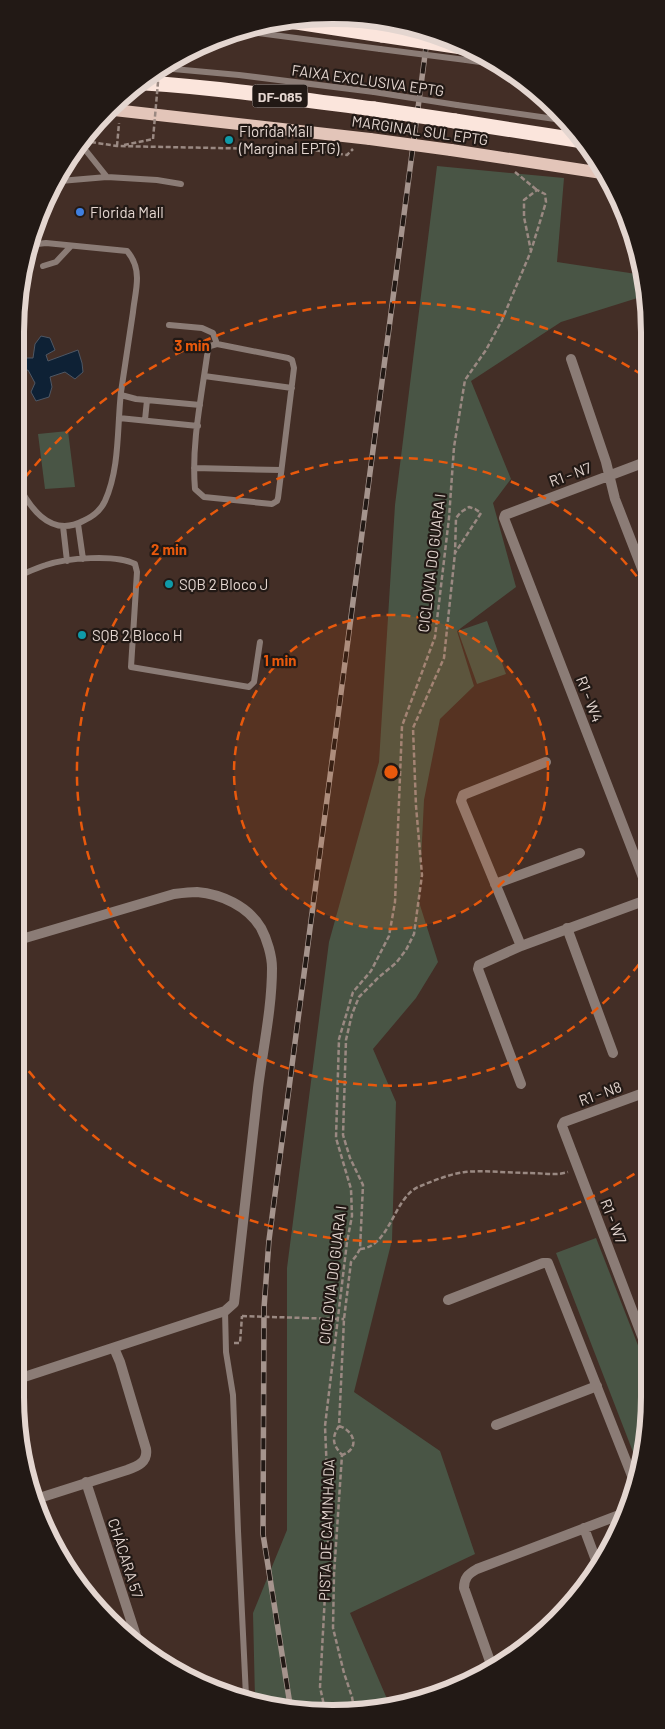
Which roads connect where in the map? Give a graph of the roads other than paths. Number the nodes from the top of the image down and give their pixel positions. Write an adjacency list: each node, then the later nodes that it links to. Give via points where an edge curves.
1 (305, 25): 3 (highway)
2 (259, 33): 3 (lane)
3 (381, 42): 4 (highway, bridge)
4 (464, 54)
5 (172, 69): 10 (lane, FAIXA EXCLUSIVA EPTG, bridge, via 374,92)
6 (151, 83): 7 (highway, DF-085)
7 (187, 86): 8 (highway); 11 (highway, DF-085, bridge, via 374,109)
8 (145, 88)
9 (118, 110): 13 (main road, MARGINAL SUL EPTG, bridge, via 370,139)
10 (556, 119)
11 (573, 139)
12 (85, 149): 14 (lane)
13 (596, 172)
14 (107, 177): 15 (lane); 16 (lane)
15 (64, 181)
16 (180, 184)
17 (37, 244): 18 (lane)
18 (71, 246): 19 (lane, via 56,262); 25 (lane, via 127,251 134,258 138,279)
19 (43, 266)
20 (169, 324): 21 (lane, via 202,328 213,333)
21 (217, 344): 23 (lane, via 208,350); 24 (lane, via 292,360)
22 (571, 359): 34 (street)
23 (204, 376): 24 (lane); 27 (lane)
24 (292, 388): 33 (lane)
25 (121, 395): 26 (lane); 28 (lane)
26 (147, 400): 27 (lane); 29 (lane)
27 (200, 406): 30 (lane)
28 (119, 418): 29 (lane); 37 (lane, via 112,477 104,503 97,512)
29 (145, 420): 30 (lane)
30 (198, 426): 32 (lane)
31 (641, 464): 34 (street, R1 - N7)
32 (194, 468): 33 (lane); 33 (lane, via 195,489 204,497 272,504 278,498)
33 (280, 470)
34 (608, 476): 36 (street, R1 - N7); 41 (street)
35 (24, 498): 38 (lane, via 41,518)
36 (504, 516): 46 (street, R1 - W4)
37 (78, 524): 38 (lane); 39 (lane)
38 (62, 526): 40 (lane)
39 (83, 559): 40 (lane); 43 (lane, via 116,559 135,564 131,667 249,687 254,682)
40 (67, 560): 42 (lane)
41 (641, 566)
42 (24, 574)
43 (260, 642)
44 (546, 762): 47 (street, via 463,795 461,801)
45 (580, 852): 47 (street)
46 (641, 872)
47 (495, 884): 51 (street)
48 (641, 902): 49 (street)
49 (567, 928): 51 (street); 52 (street)
50 (24, 938): 57 (street, via 174,894 196,892 233,902 260,927 272,965 270,1006 234,1303)
51 (521, 946): 53 (street, via 481,963 478,969)
52 (612, 1053)
53 (521, 1084)
54 (641, 1094): 55 (street, R1 - N8)
55 (562, 1124): 58 (street, R1 - W7)
56 (448, 1300): 61 (street, via 548,1263)
57 (225, 1311): 59 (street); 71 (lane, via 226,1352 234,1395)
58 (641, 1333)
59 (114, 1348): 60 (street); 64 (street, via 147,1455 140,1465)
60 (24, 1377)
61 (597, 1386): 62 (street); 63 (street)
62 (496, 1425)
63 (631, 1474)
64 (86, 1482): 65 (street); 69 (street, CHÁCARA 57)
65 (40, 1497)
66 (618, 1516): 67 (street)
67 (584, 1528): 68 (street); 70 (street, via 477,1569 464,1580 466,1598)
68 (595, 1559)
69 (135, 1634)
70 (490, 1662)
71 (246, 1693)

